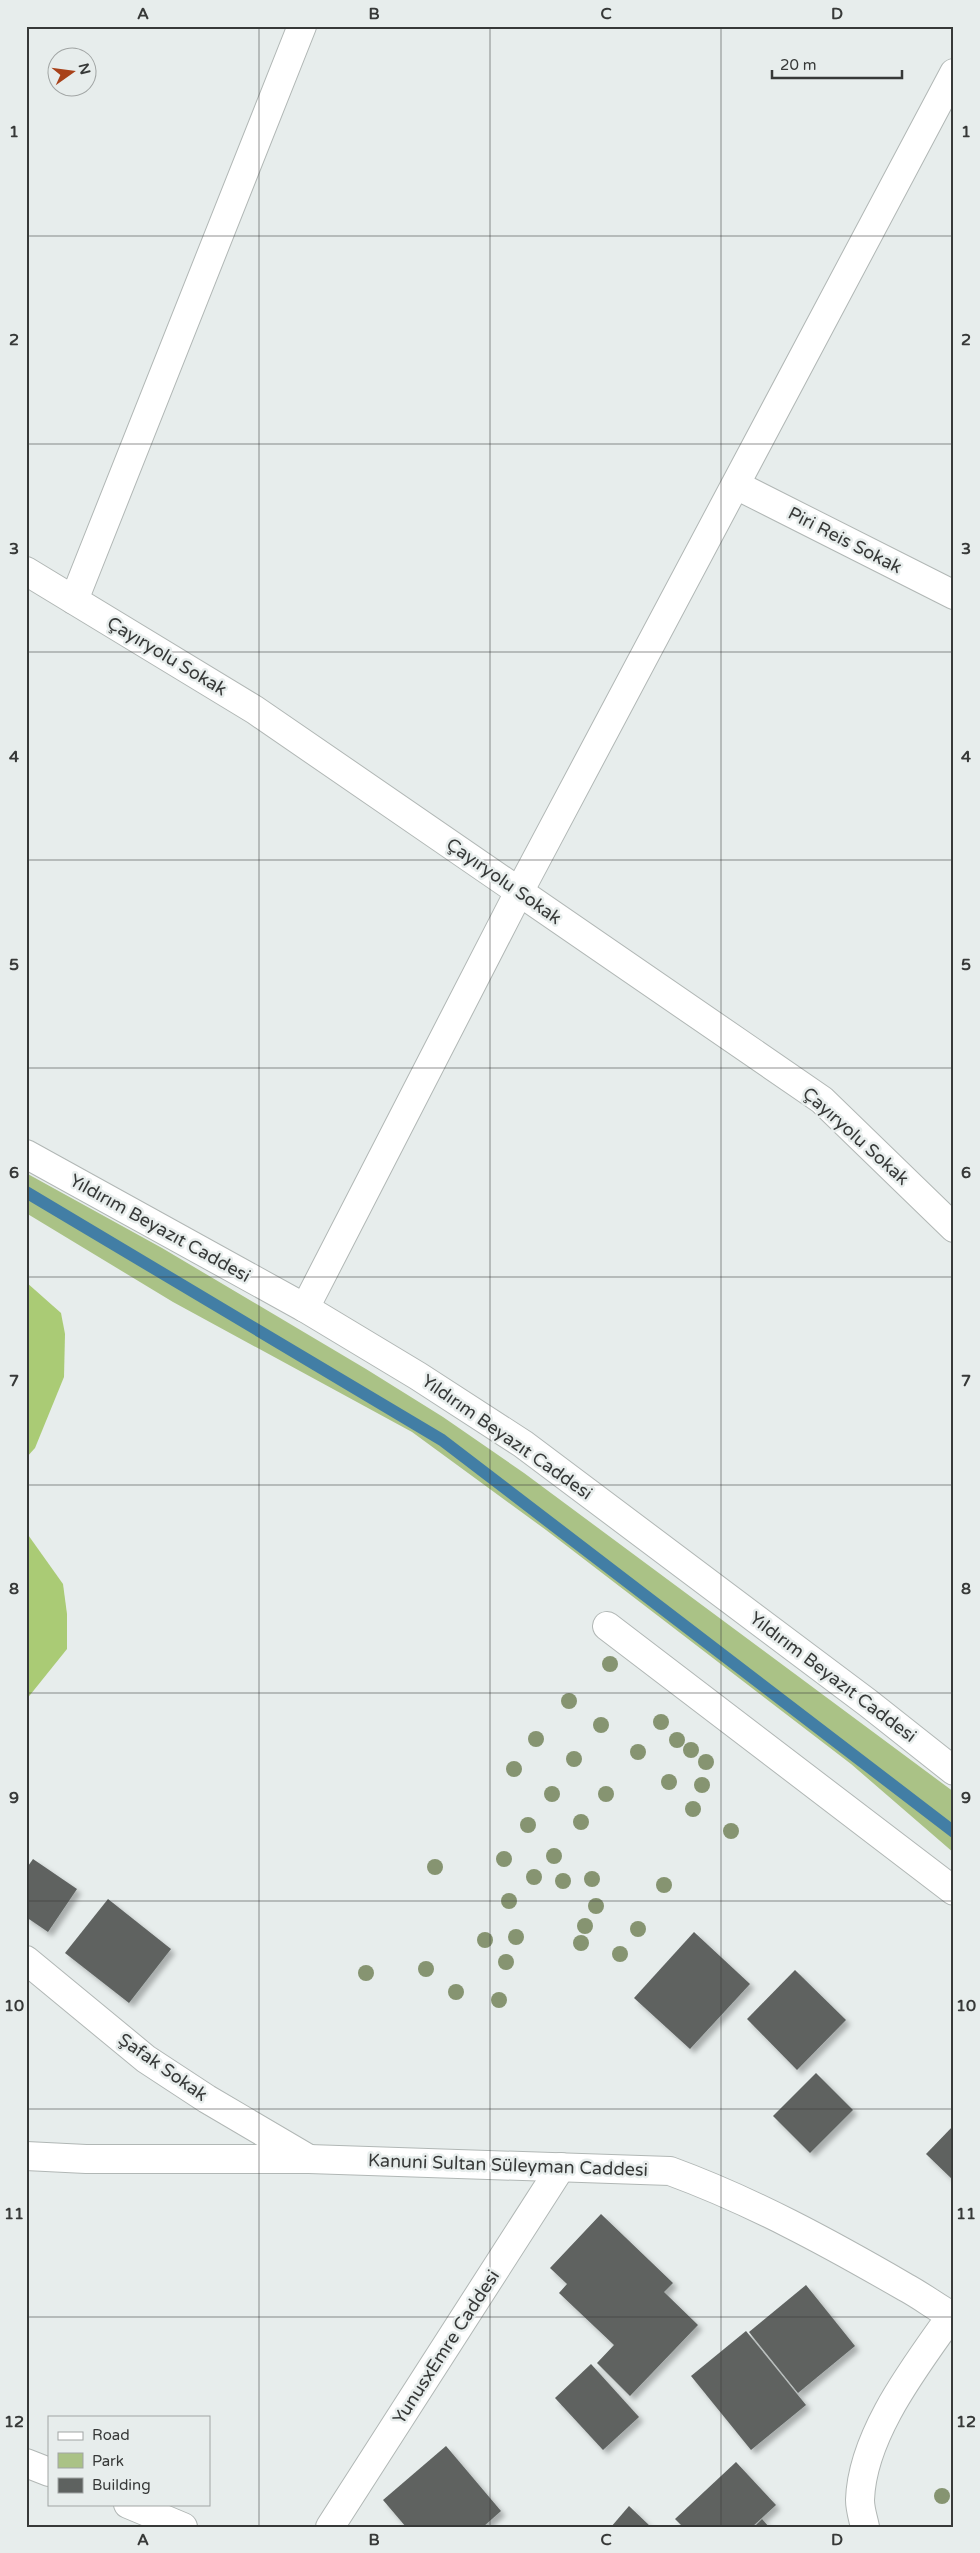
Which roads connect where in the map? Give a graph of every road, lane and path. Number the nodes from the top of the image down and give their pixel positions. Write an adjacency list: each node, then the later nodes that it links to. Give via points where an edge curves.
1 (302, 26): 6 (street)
2 (954, 73): 3 (street)
3 (736, 485): 5 (street, Piri Reis Sokak); 7 (street)
4 (26, 571): 6 (street, Çayıryolu Sokak)
5 (954, 595)
6 (74, 600): 7 (street, Çayıryolu Sokak, via 255,710)
7 (519, 892): 9 (street, Çayıryolu Sokak, via 822,1100); 10 (street)
8 (26, 1154): 10 (street, Yıldırım Beyazıt Caddesi)
9 (954, 1228)
10 (305, 1308): 12 (street, Yıldırım Beyazıt Caddesi, via 523,1444)
11 (607, 1626): 13 (street)
12 (954, 1771)
13 (954, 1891)
14 (26, 1960): 16 (street, Şafak Sokak, via 146,2058)
15 (26, 2156): 16 (street, Kanuni Sultan Süleyman Caddesi)
16 (309, 2159): 17 (street, Kanuni Sultan Süleyman Caddesi)
17 (561, 2167): 18 (street, Kanuni Sultan Süleyman Caddesi, via 670,2170 724,2191 818,2238); 23 (street, YunusxEmre Caddesi)
18 (952, 2316): 24 (street, via 908,2377 875,2439 864,2471 860,2502)
19 (26, 2463): 20 (street)
20 (48, 2472)
21 (133, 2506): 22 (street)
22 (183, 2527)
23 (330, 2527)
24 (865, 2527)

